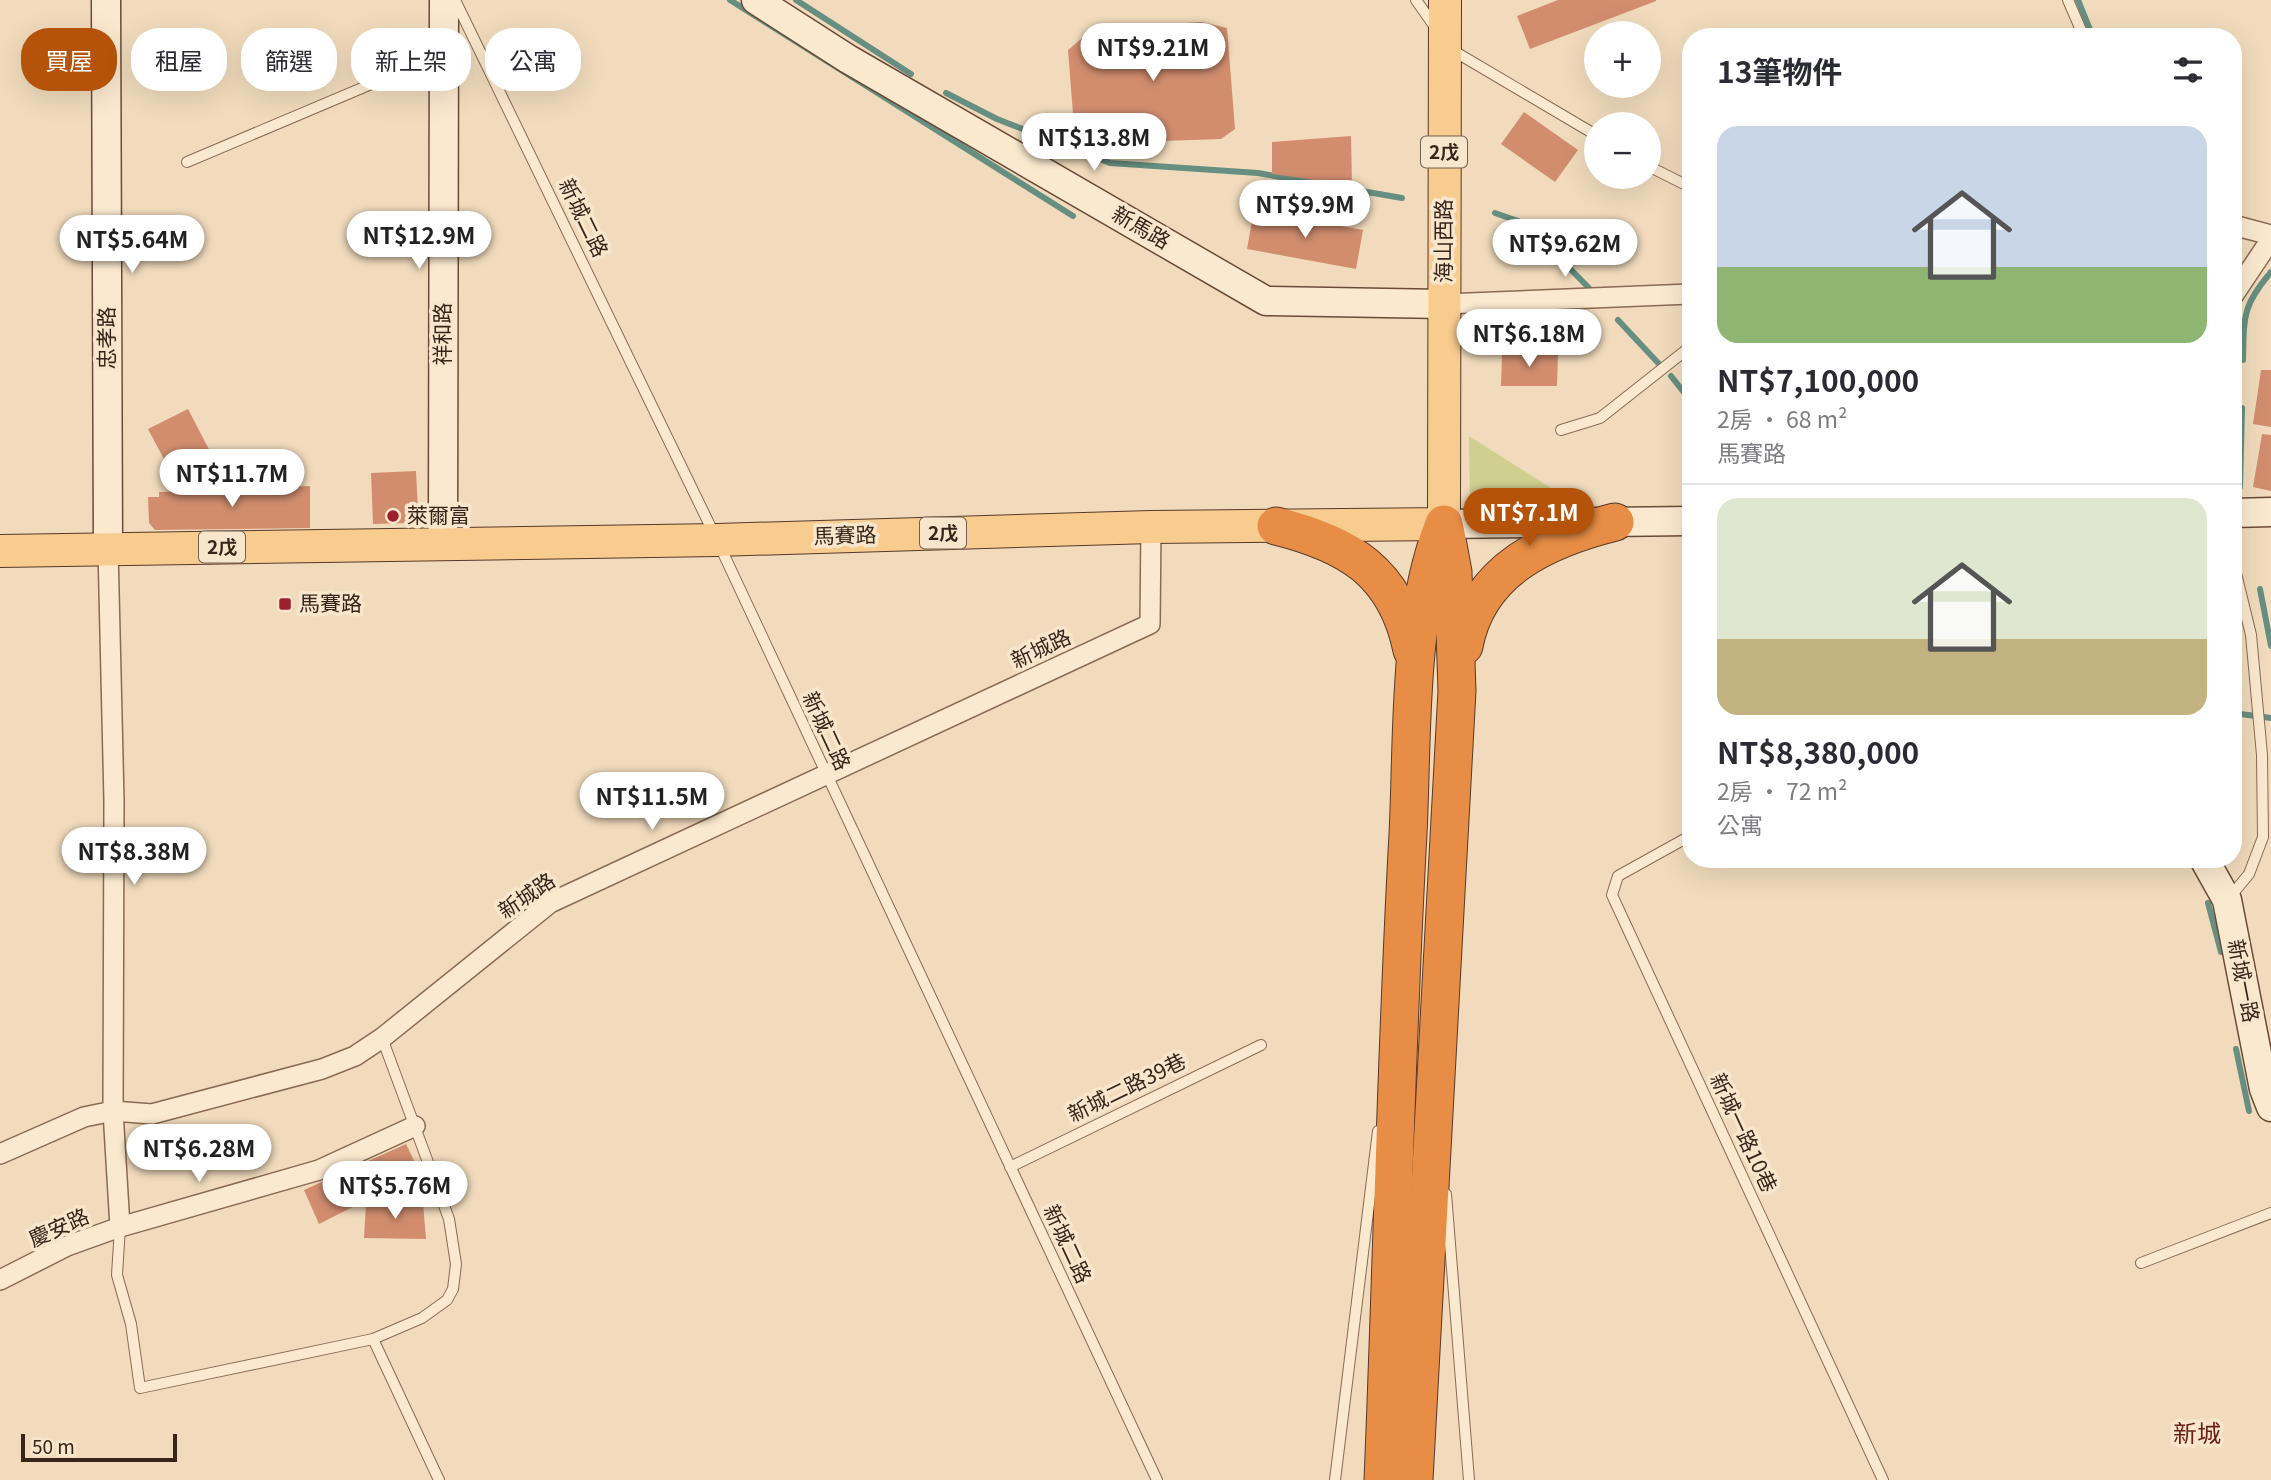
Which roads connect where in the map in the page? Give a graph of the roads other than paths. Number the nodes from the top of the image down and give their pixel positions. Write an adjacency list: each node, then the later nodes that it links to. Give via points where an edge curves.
1 (106, 0): 33 (street, 忠孝路)
2 (444, 0): 8 (street, 祥和路)
3 (456, 0): 31 (lane, 新城二路)
4 (756, 0): 21 (street, 新馬路, via 848,59 1266,301)
5 (1416, 0): 10 (lane)
6 (1445, 0): 10 (main road, 海山西路 / 2戊)
7 (2068, 0): 9 (lane)
8 (444, 28)
9 (2080, 28)
10 (1445, 47): 13 (lane); 21 (main road, 海山西路 / 2戊)
11 (354, 91): 14 (lane)
12 (444, 91): 32 (street, 祥和路)
13 (1584, 128)
14 (187, 162)
15 (1661, 172): 16 (lane)
16 (1682, 183)
17 (2242, 228): 18 (street)
18 (2271, 237): 19 (street)
19 (2242, 282)
20 (1682, 297): 21 (street)
21 (1444, 304): 28 (main road, 海山西路 / 2戊)
22 (1682, 353): 23 (lane, via 1600,418)
23 (1561, 430)
24 (2271, 512): 25 (street)
25 (2242, 513)
26 (1615, 522): 27 (street, 馬賽路); 28 (street, 馬賽路); 37 (highway, via 1545,545 1502,574 1485,592 1465,640)
27 (1682, 523)
28 (1444, 524): 29 (main road, 馬賽路 / 2戊); 36 (highway, via 1423,597); 37 (highway, via 1454,572)
29 (1276, 526): 30 (main road, 馬賽路 / 2戊); 36 (highway, via 1341,548 1387,586 1407,625)
30 (1151, 527): 31 (main road, 馬賽路 / 2戊); 38 (street, 新城路, via 1150,624)
31 (717, 540): 32 (main road, 馬賽路 / 2戊); 38 (lane, 新城二路)
32 (443, 542): 33 (main road, 馬賽路 / 2戊)
33 (108, 549): 34 (main road, 馬賽路 / 2戊); 48 (street, via 114,801)
34 (0, 551)
35 (2242, 598): 41 (lane, via 2251,635 2262,755 2263,837 2249,874)
36 (1416, 670): 42 (highway)
37 (1457, 691): 46 (highway)
38 (825, 773): 43 (street, 新城路, via 550,903); 52 (lane, 新城二路)
39 (1682, 840): 66 (lane, 新城一路10巷, via 1618,876 1612,895)
40 (2209, 868): 41 (street, 新城一路)
41 (2227, 900): 47 (street, 新城一路)
42 (1400, 985): 45 (lane); 63 (highway)
43 (383, 1038): 48 (street, 新城路, via 355,1056 249,1090 152,1114); 50 (lane)
44 (1261, 1045): 52 (lane, 新城二路39巷)
45 (1386, 1078)
46 (1432, 1104): 53 (lane); 64 (highway)
47 (2271, 1107)
48 (113, 1111): 51 (street, 新城路, via 84,1117); 56 (street)
49 (1380, 1118): 62 (lane)
50 (415, 1126): 56 (street, 慶安路, via 319,1170); 59 (lane, via 449,1219 456,1264 453,1289 437,1310)
51 (0, 1154)
52 (1010, 1167): 61 (lane, 新城二路)
53 (1442, 1170)
54 (1444, 1183): 65 (lane)
55 (2271, 1213): 57 (lane)
56 (120, 1227): 58 (street, 慶安路); 59 (lane, via 117,1275 131,1324 139,1388)
57 (2141, 1262)
58 (0, 1280)
59 (373, 1339): 60 (lane)
60 (439, 1480)
61 (1157, 1480)
62 (1335, 1480)
63 (1383, 1480)
64 (1414, 1480)
65 (1469, 1480)
66 (1883, 1480)

